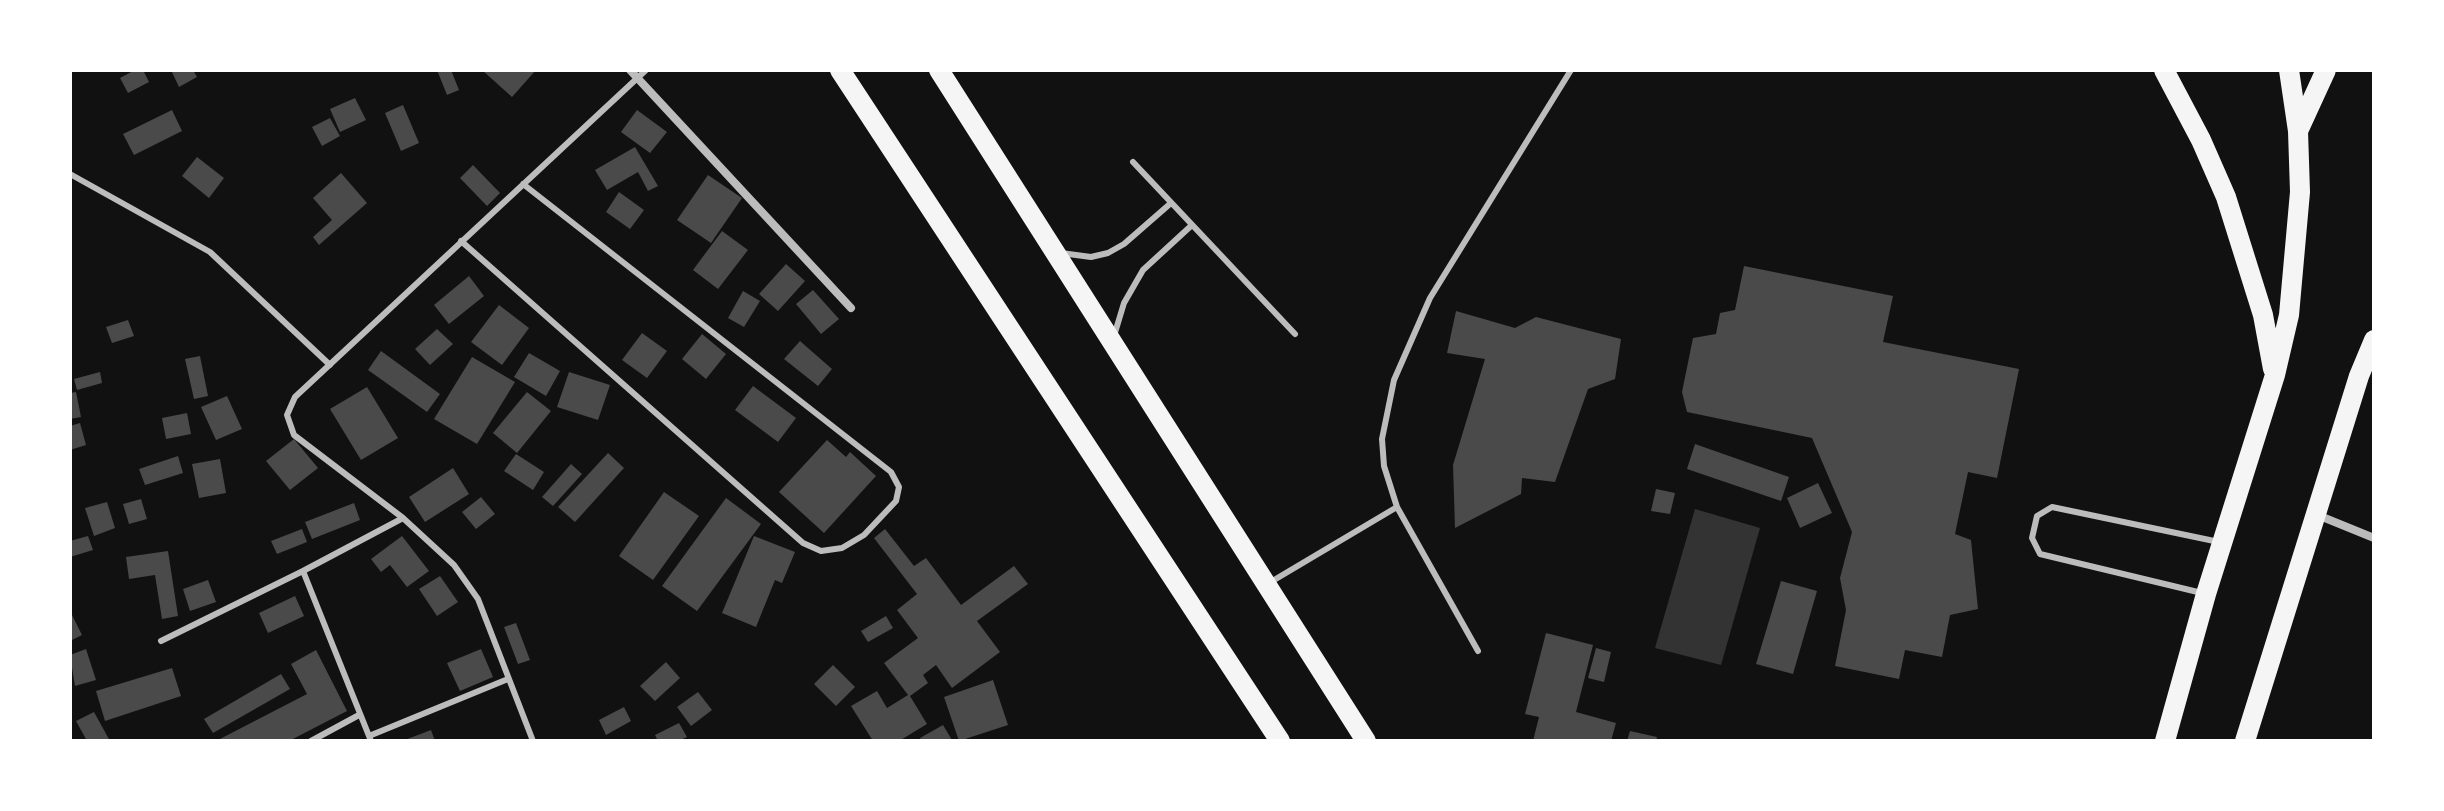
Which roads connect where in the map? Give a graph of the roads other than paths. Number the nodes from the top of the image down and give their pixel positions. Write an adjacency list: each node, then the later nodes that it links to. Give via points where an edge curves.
1 (630, 70): 9 (street)
2 (646, 70): 9 (lane)
3 (840, 70): 39 (main road)
4 (939, 70): 17 (main road)
5 (1571, 70): 24 (lane, via 1430,298 1394,380 1382,439)
6 (2164, 70): 23 (main road, via 2226,197 2259,300)
7 (2289, 70): 10 (main road)
8 (2326, 70): 10 (main road)
9 (638, 78): 13 (lane); 18 (street)
10 (2298, 131): 23 (main road, via 2297,254)
11 (1133, 162): 14 (lane)
12 (70, 174): 22 (lane, via 210,252)
13 (523, 184): 16 (lane); 16 (lane, via 891,472 899,487 896,501 864,535 842,548 821,551 803,543)
14 (1171, 203): 15 (lane); 17 (lane, via 1108,253 1072,256)
15 (1192, 225): 19 (lane); 21 (lane, via 1132,285)
16 (461, 241): 22 (lane)
17 (1054, 251): 21 (main road)
18 (851, 308)
19 (1295, 334)
20 (2374, 340): 25 (main road)
21 (1113, 344): 30 (main road)
22 (330, 365): 26 (lane, via 295,397 287,415 294,435)
23 (2275, 375): 28 (main road)
24 (1397, 507): 30 (lane); 33 (lane)
25 (2315, 514): 27 (street); 42 (main road)
26 (403, 518): 29 (lane); 34 (lane, via 454,565 478,599)
27 (2374, 538)
28 (2222, 542): 31 (main road); 31 (lane, via 2052,507 2037,516 2032,538 2040,554)
29 (303, 571): 32 (lane); 35 (lane)
30 (1266, 585): 40 (main road)
31 (2206, 594): 41 (main road)
32 (161, 641)
33 (1478, 651)
34 (508, 679): 36 (lane); 38 (lane)
35 (359, 715): 36 (lane); 37 (lane)
36 (370, 739)
37 (311, 741)
38 (533, 741)
39 (1280, 741)
40 (1366, 741)
41 (2165, 741)
42 (2245, 741)

